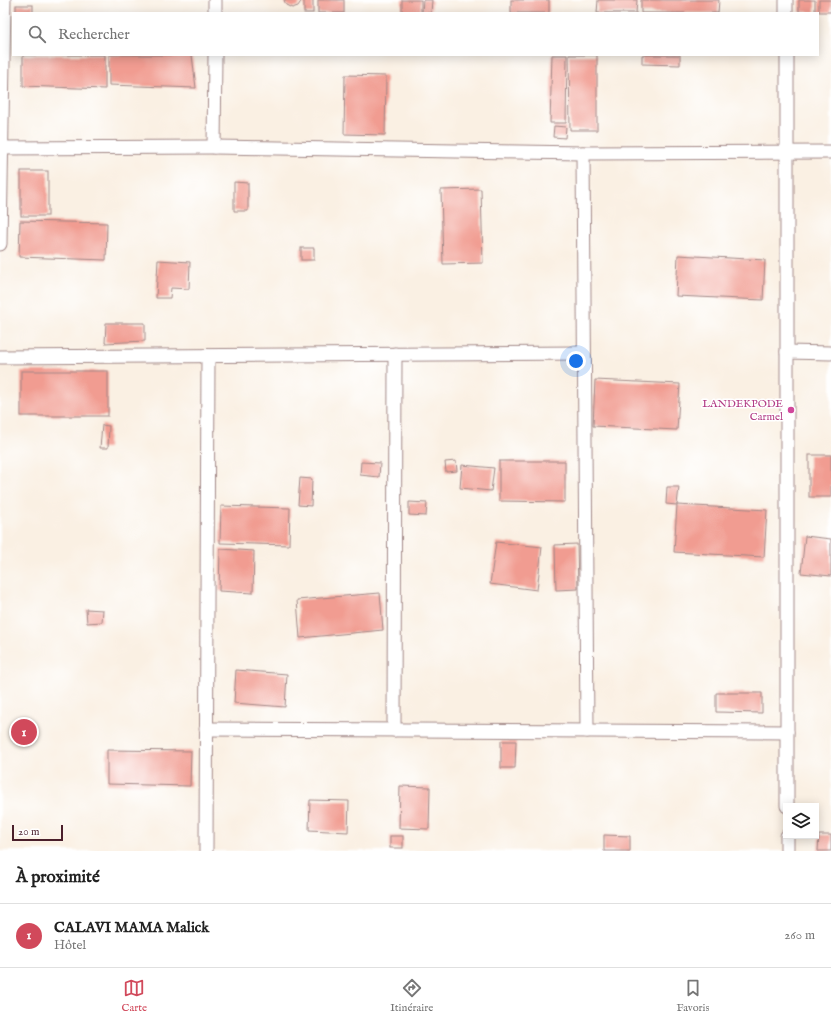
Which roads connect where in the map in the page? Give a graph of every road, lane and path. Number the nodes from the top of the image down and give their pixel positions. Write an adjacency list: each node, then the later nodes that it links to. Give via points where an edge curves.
1 (4, 0): 9 (street)
2 (215, 0): 4 (street)
3 (786, 0): 5 (street)
4 (215, 12)
5 (786, 12)
6 (215, 56): 8 (street)
7 (786, 56): 10 (street)
8 (214, 147): 9 (street); 12 (street)
9 (1, 148): 13 (street)
10 (787, 152): 11 (street); 12 (street); 14 (street)
11 (831, 152)
12 (583, 153): 15 (street)
13 (0, 244)
14 (787, 352): 16 (street); 23 (street)
15 (584, 353): 17 (street); 22 (street)
16 (831, 353)
17 (396, 354): 18 (street); 21 (street)
18 (208, 356): 19 (street); 20 (street)
19 (0, 357)
20 (206, 729): 21 (street); 26 (street)
21 (394, 730): 22 (street)
22 (587, 731): 23 (street)
23 (787, 732): 24 (street)
24 (787, 803)
25 (787, 839): 27 (street)
26 (206, 851)
27 (787, 851)

